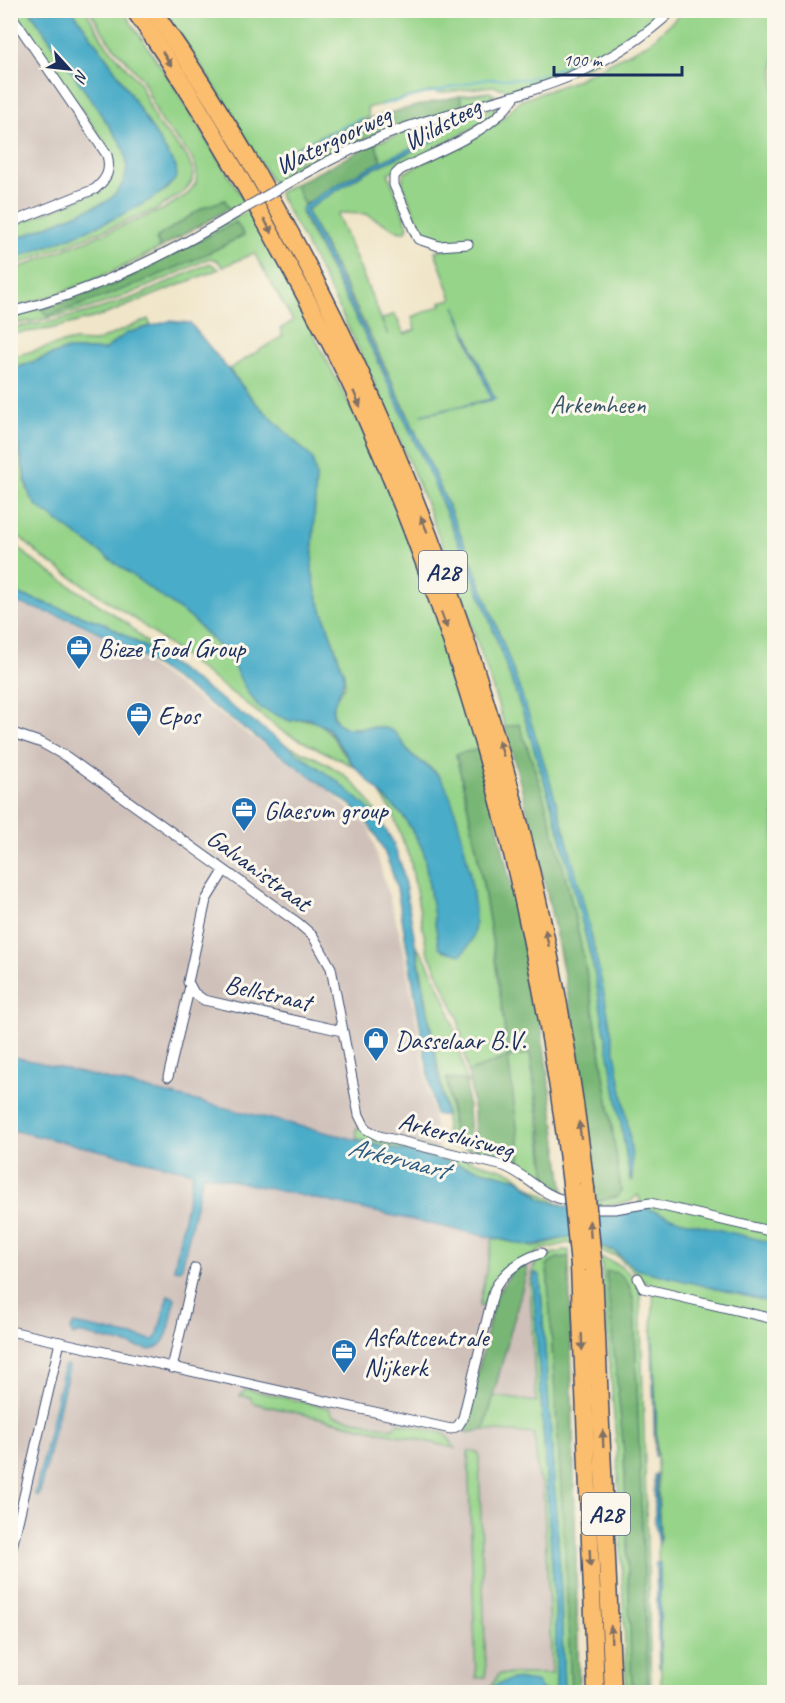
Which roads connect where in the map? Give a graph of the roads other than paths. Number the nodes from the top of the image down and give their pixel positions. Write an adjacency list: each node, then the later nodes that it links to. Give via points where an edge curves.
1 (134, 10): 15 (highway, A28, one-way to 15, via 243,181 323,329 356,395 428,575 461,665 516,867)
2 (153, 10): 15 (highway, A28, one-way to 2, via 576,1098 533,870 506,763 441,566 370,396 298,249 191,65)
3 (673, 10): 5 (street, Watergoorweg, via 646,35 604,62)
4 (10, 13): 6 (street, via 107,155 109,168 106,178 95,189)
5 (514, 98): 7 (street, Wildsteeg, via 502,115 489,124 394,176 394,185 418,239 439,246); 8 (street, Watergoorweg, bridge, via 390,133 317,166 103,284)
6 (10, 223)
7 (468, 244)
8 (10, 312)
9 (10, 732): 10 (street, Galvanistraat, via 67,757)
10 (224, 871): 11 (street, Bellstraat, via 206,900); 12 (street, Galvanistraat, via 313,936 331,968)
11 (190, 986): 12 (street, Bellstraat, via 204,1000); 13 (street, Bellstraat)
12 (342, 1031): 14 (street, Galvanistraat, via 359,1115)
13 (168, 1077)
14 (366, 1129): 16 (street, Arkersluisweg, via 379,1136 504,1166 544,1193)
15 (579, 1186): 21 (highway, A28, bridge)
16 (564, 1200)
17 (597, 1209): 18 (street, via 650,1203)
18 (774, 1232)
19 (541, 1253): 26 (street, via 519,1262 494,1290 462,1418 454,1429)
20 (195, 1268): 26 (street)
21 (586, 1268): 28 (highway, A28, one-way to 28); 31 (highway, A28, one-way to 21)
22 (638, 1278): 23 (street, via 643,1288)
23 (774, 1319)
24 (10, 1331): 25 (street)
25 (60, 1342): 26 (street); 27 (street)
26 (171, 1368)
27 (10, 1556)
28 (591, 1584): 29 (highway, A28); 30 (highway, A28)
29 (587, 1692)
30 (596, 1692)
31 (613, 1692)

